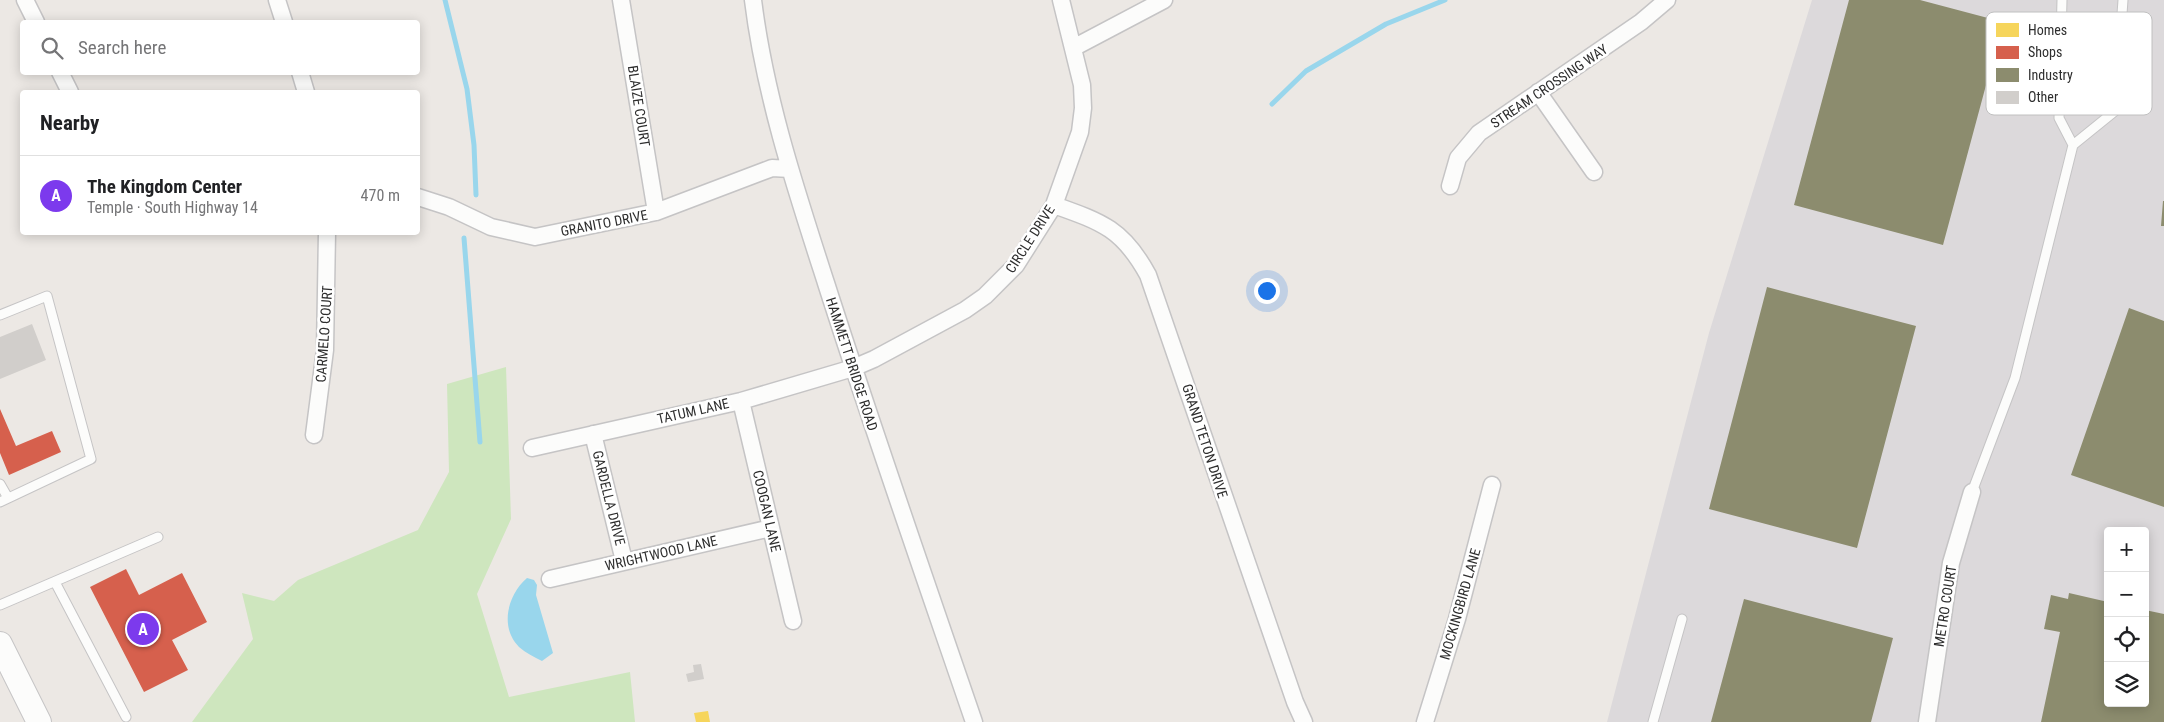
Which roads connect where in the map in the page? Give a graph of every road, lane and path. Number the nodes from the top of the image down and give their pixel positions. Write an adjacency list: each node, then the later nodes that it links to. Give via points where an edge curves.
1 (25, 0): 8 (street)
2 (276, 0): 9 (street)
3 (621, 0): 24 (street, BLAIZE COURT)
4 (753, 0): 19 (street, HAMMETT BRIDGE ROAD, via 764,66)
5 (1061, 0): 10 (street, CIRCLE DRIVE)
6 (1164, 0): 10 (street)
7 (1667, 0): 15 (street, STREAM CROSSING WAY, via 1641,22)
8 (35, 20)
9 (283, 20)
10 (1073, 48): 23 (street, CIRCLE DRIVE, via 1082,85 1082,120 1076,147)
11 (62, 75): 13 (street)
12 (301, 75): 14 (street)
13 (69, 90)
14 (305, 90)
15 (1538, 92): 20 (street); 21 (street, STREAM CROSSING WAY, via 1479,133 1458,158)
16 (2059, 115): 18 (lane)
17 (2110, 115): 18 (lane)
18 (2073, 145): 34 (lane, via 2015,378)
19 (790, 169): 24 (street, GRANITO DRIVE, via 772,168); 27 (street, HAMMETT BRIDGE ROAD)
20 (1594, 172)
21 (1450, 186)
22 (420, 198): 24 (street, GRANITO DRIVE, via 491,227 535,237)
23 (1054, 206): 27 (street, CIRCLE DRIVE, via 1016,264 985,296 965,310); 48 (street, GRAND TETON DRIVE, via 1085,216 1113,231 1130,246 1148,275 1238,541)
24 (656, 212)
25 (327, 235): 30 (street, CARMELO COURT, via 325,350)
26 (0, 315): 35 (lane, via 47,296 91,459)
27 (853, 368): 28 (street, TATUM LANE); 47 (street, HAMMETT BRIDGE ROAD)
28 (741, 401): 29 (street, TATUM LANE); 36 (street, COOGAN LANE)
29 (593, 434): 31 (street, TATUM LANE); 38 (street, GARDELLA DRIVE)
30 (314, 435)
31 (532, 448)
32 (0, 484): 35 (lane)
33 (1492, 484): 49 (street, MOCKINGBIRD LANE, via 1457,619)
34 (1972, 492): 51 (street, METRO COURT, via 1951,564)
35 (4, 500)
36 (771, 528): 38 (street, WRIGHTWOOD LANE); 43 (street, COOGAN LANE)
37 (158, 537): 40 (lane)
38 (624, 561): 39 (street, WRIGHTWOOD LANE)
39 (550, 580)
40 (55, 582): 41 (lane); 45 (lane)
41 (0, 605)
42 (1682, 619): 50 (lane)
43 (793, 621)
44 (3, 658): 46 (main road)
45 (126, 717)
46 (39, 722)
47 (974, 722)
48 (1304, 722)
49 (1425, 722)
50 (1653, 722)
51 (1927, 722)

